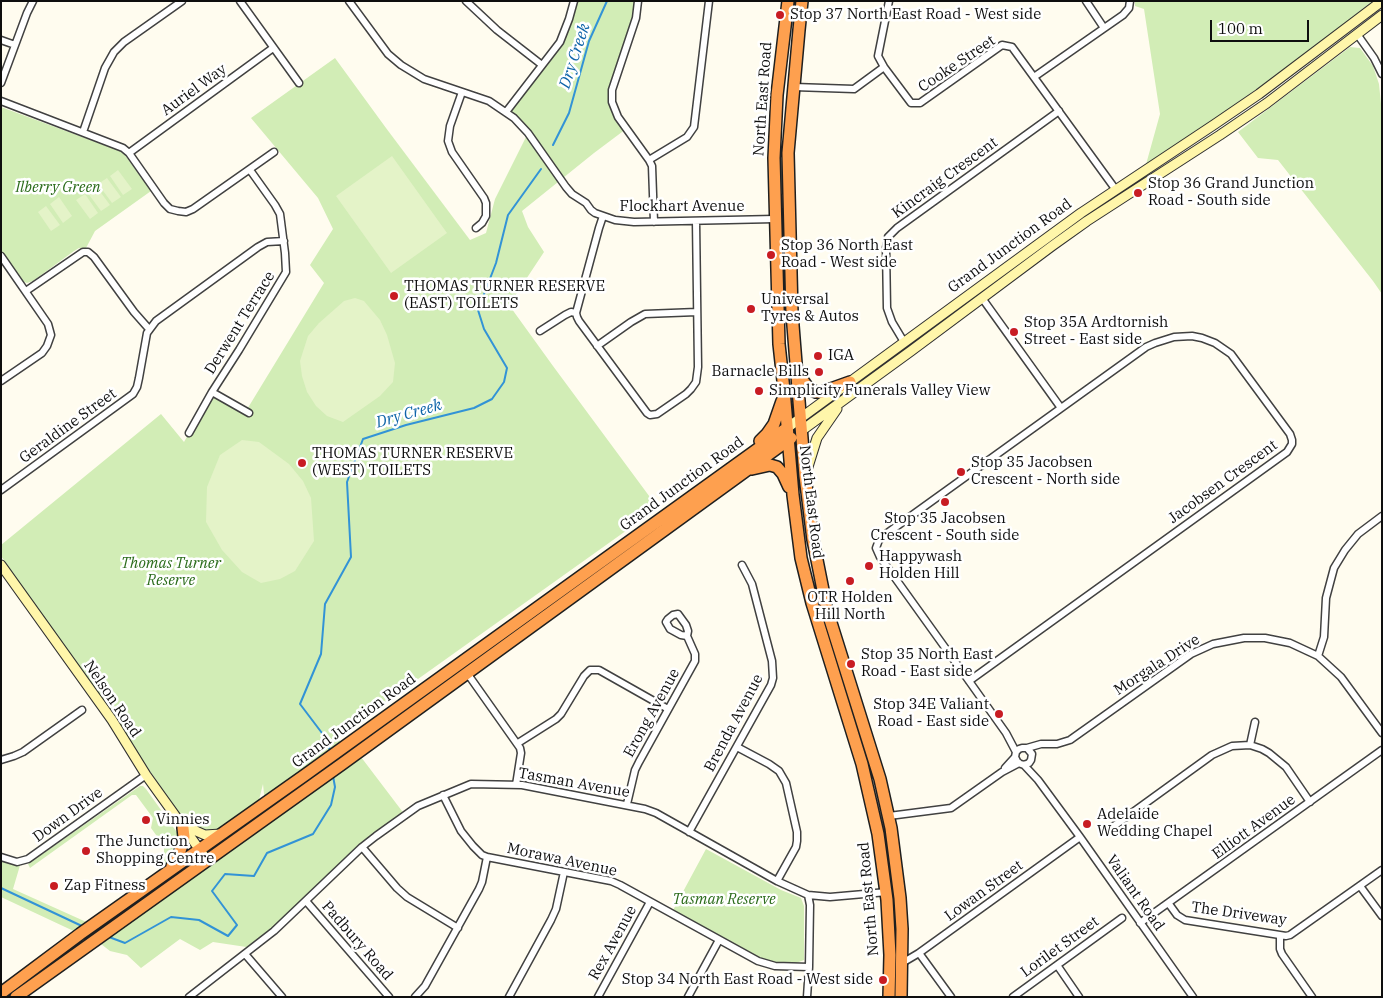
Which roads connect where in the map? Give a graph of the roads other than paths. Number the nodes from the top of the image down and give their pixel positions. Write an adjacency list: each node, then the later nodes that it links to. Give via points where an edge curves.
1 (33, 1): 20 (street)
2 (182, 1): 33 (street, via 114,52 105,68)
3 (240, 1): 21 (street)
4 (349, 1): 29 (street, Flockhart Avenue, via 391,56 424,79)
5 (466, 1): 22 (street)
6 (574, 1): 22 (street, via 560,42)
7 (638, 1): 38 (street, via 636,18 611,98 618,117)
8 (709, 1): 38 (street, via 694,127 687,137)
9 (788, 1): 44 (highway, North East Road, via 776,95)
10 (802, 1): 28 (highway, North East Road)
11 (889, 1): 23 (street, via 878,56)
12 (1086, 1): 17 (street)
13 (1130, 1): 17 (street, via 1123,15)
14 (1382, 1): 16 (main road, Grand Junction Road)
15 (1382, 15): 18 (main road, Grand Junction Road)
16 (1350, 25): 18 (main road); 35 (main road, Grand Junction Road)
17 (1104, 28): 25 (street)
18 (1357, 34): 24 (street); 34 (main road, Grand Junction Road, via 1284,91)
19 (1, 40): 20 (street)
20 (15, 45): 26 (street)
21 (273, 48): 27 (street); 37 (street, Auriel Way)
22 (542, 65): 32 (street)
23 (884, 67): 25 (street, Cooke Street, via 911,103 920,103 1002,45 1012,47); 28 (street, via 854,89)
24 (1382, 74)
25 (1034, 77): 31 (street, Cooke Street)
26 (1, 83)
27 (299, 83)
28 (794, 87): 42 (highway, North East Road, via 788,153)
29 (462, 92): 32 (street, Flockhart Avenue, via 489,101); 47 (street, via 448,141 486,203 486,216)
30 (1, 101): 33 (street)
31 (1059, 111): 40 (street, Cooke Street); 58 (street, Kincraig Crescent, via 888,237 887,308)
32 (506, 112): 43 (street, Flockhart Avenue, via 529,134 569,192)
33 (83, 132): 37 (street)
34 (1220, 135): 35 (main road); 41 (main road, Grand Junction Road)
35 (1197, 136): 40 (main road, Grand Junction Road)
36 (274, 152): 39 (street)
37 (129, 153): 39 (street, via 164,203 186,212)
38 (649, 160): 46 (street, via 653,169)
39 (250, 170): 49 (street, Derwent Terrace, via 277,208)
40 (1116, 190): 41 (main road); 51 (main road, Grand Junction Road)
41 (1121, 199): 53 (main road, Grand Junction Road)
42 (789, 202): 44 (highway); 48 (highway, North East Road)
43 (603, 216): 46 (street, Flockhart Avenue, via 624,221); 55 (street)
44 (775, 220): 45 (street, Flockhart Avenue); 48 (highway); 64 (highway, North East Road, via 779,344)
45 (696, 221): 46 (street, Flockhart Avenue); 54 (street)
46 (654, 222)
47 (476, 228)
48 (790, 233): 61 (highway, North East Road)
49 (284, 241): 56 (street, via 267,242 258,247 159,318); 65 (street, Derwent Terrace, via 284,278)
50 (1, 256): 52 (street)
51 (976, 289): 53 (main road); 58 (main road, Grand Junction Road)
52 (26, 291): 56 (street, via 82,252 88,252); 62 (street, via 49,326 50,340 40,354)
53 (982, 298): 60 (main road, Grand Junction Road); 67 (street)
54 (697, 312): 59 (street, via 645,314); 59 (street, via 699,362 696,382 686,394 656,414 650,415 643,410)
55 (576, 313): 57 (street, via 565,315); 59 (street)
56 (149, 329): 76 (street, Geraldine Street, via 133,394)
57 (540, 331)
58 (904, 342): 60 (main road); 63 (main road, Grand Junction Road)
59 (597, 346)
60 (911, 351): 66 (main road, Grand Junction Road)
61 (796, 370): 63 (highway, via 812,391 822,392); 69 (highway, North East Road)
62 (1, 381)
63 (850, 382): 69 (main road, Grand Junction Road)
64 (784, 390): 70 (highway, North East Road); 74 (highway, via 771,429)
65 (212, 392): 68 (street); 72 (street, Derwent Terrace)
66 (845, 399): 71 (main road, Grand Junction Road); 75 (main road, via 817,438)
67 (1061, 408): 80 (street, Jacobsen Crescent, via 886,534 879,540); 87 (street, Jacobsen Crescent, via 1155,342 1192,336 1215,343 1231,354 1290,434 1292,444 1287,452)
68 (248, 412)
69 (800, 418): 70 (main road, Grand Junction Road); 71 (highway, North East Road)
70 (787, 428): 73 (highway, North East Road); 74 (highway, Grand Junction Road)
71 (801, 431): 73 (highway, Grand Junction Road); 75 (highway, North East Road)
72 (189, 432)
73 (788, 440): 74 (highway, Grand Junction Road); 77 (highway, North East Road)
74 (742, 467): 77 (highway, via 777,467); 79 (highway, Grand Junction Road)
75 (805, 476): 105 (highway, North East Road, via 816,562 827,610)
76 (1, 490)
77 (793, 496): 101 (highway, North East Road, via 812,603)
78 (1382, 516): 84 (street, via 1358,534 1334,568 1326,598 1324,637)
79 (657, 528): 85 (highway, Grand Junction Road); 86 (highway, Grand Junction Road)
80 (877, 552): 87 (street, Valiant Road)
81 (1, 565): 98 (main road, Nelson Road, via 115,725)
82 (742, 565): 94 (street, Brenda Avenue, via 752,584 773,671 771,685)
83 (687, 636): 88 (street, Erong Avenue, via 694,649 695,661)
84 (1318, 656): 91 (street, Morgala Drive, via 1341,676); 96 (street, Morgala Drive, via 1290,643 1265,638 1213,644 1191,654 1070,740 1034,745)
85 (459, 663): 86 (highway); 109 (highway, Grand Junction Road)
86 (467, 673): 92 (street); 116 (highway, Grand Junction Road)
87 (969, 681): 96 (street, Valiant Road)
88 (668, 709): 92 (street, via 599,670 590,670 561,714); 103 (street, Erong Avenue, via 635,770)
89 (82, 710): 97 (street, via 22,752)
90 (1255, 722): 93 (street)
91 (1382, 733)
92 (518, 744): 99 (street, via 521,753)
93 (1250, 745): 102 (street, via 1278,760); 107 (street, via 1232,746 1212,755)
94 (737, 747): 108 (street, Brenda Avenue); 120 (street, via 779,771 788,789 797,841)
95 (1382, 750): 102 (street, Elliott Avenue)
96 (1023, 756): 105 (street, via 951,808); 111 (street, Valiant Road)
97 (1, 760)
98 (146, 775): 104 (main road, Nelson Road); 114 (street, Down Drive, via 28,859 17,862)
99 (516, 785): 100 (street, Tasman Avenue, via 471,784); 103 (street, Tasman Avenue)
100 (443, 795): 112 (street, Tasman Avenue, via 418,806); 115 (street, Morawa Avenue, via 461,831)
101 (871, 800): 105 (highway); 110 (highway, North East Road)
102 (1310, 802): 126 (street, Elliott Avenue)
103 (627, 804): 108 (street, Tasman Avenue, via 656,813)
104 (174, 816): 106 (main road, Nelson Road); 109 (main road, via 201,834)
105 (889, 816): 110 (highway); 136 (highway, North East Road, via 900,898)
106 (183, 828): 113 (main road, Nelson Road); 118 (highway, via 182,848)
107 (1107, 831)
108 (690, 832): 120 (street, Tasman Avenue)
109 (221, 834): 113 (highway, Grand Junction Road)
110 (878, 834): 122 (highway, North East Road)
111 (1080, 837): 129 (street, Valiant Road); 134 (street, Lowan Street)
112 (362, 847): 124 (street, Tasman Avenue); 130 (street, via 407,897)
113 (199, 850): 116 (main road, Nelson Road); 118 (highway, Grand Junction Road)
114 (1, 857)
115 (487, 857): 119 (street, Morawa Avenue); 130 (street, via 482,882)
116 (207, 860): 141 (highway, Grand Junction Road)
117 (1382, 870): 121 (street, The Driveway)
118 (168, 872): 140 (highway, Grand Junction Road)
119 (564, 872): 125 (street, Morawa Avenue, via 611,881); 146 (street, via 552,920)
120 (777, 882): 123 (street, Tasman Avenue)
121 (1360, 886): 127 (street); 131 (street, The Driveway, via 1290,935)
122 (886, 892): 123 (street, Tasman Avenue, via 830,897); 133 (highway, North East Road)
123 (808, 895): 138 (street)
124 (306, 901): 135 (street, Tasman Avenue); 144 (street, Padbury Road)
125 (650, 902): 132 (street, Morawa Avenue); 147 (street, Rex Avenue)
126 (1169, 904): 129 (street, Elliott Avenue); 131 (street, The Driveway, via 1185,920)
127 (1382, 916)
128 (1122, 918): 137 (street, Lorilet Street)
129 (1140, 923): 154 (street, Valiant Road)
130 (458, 928): 145 (street, via 425,986)
131 (1280, 935): 155 (street, via 1282,954)
132 (719, 940): 138 (street, Morawa Avenue, via 758,961 775,966); 148 (street)
133 (890, 951): 136 (highway); 139 (highway, North East Road)
134 (919, 953): 136 (street, Lowan Street); 151 (street)
135 (245, 954): 142 (street, Tasman Avenue); 143 (street)
136 (902, 963): 139 (highway, via 894,973); 150 (highway, North East Road)
137 (1057, 966): 152 (street, Lorilet Street); 153 (street)
138 (809, 967): 149 (street)
139 (889, 992)
140 (1, 993)
141 (16, 997)
142 (189, 997)
143 (282, 997)
144 (388, 997)
145 (415, 997)
146 (509, 997)
147 (598, 997)
148 (688, 997)
149 (807, 997)
150 (901, 997)
151 (951, 997)
152 (1013, 997)
153 (1079, 997)
154 (1193, 997)
155 (1312, 997)

